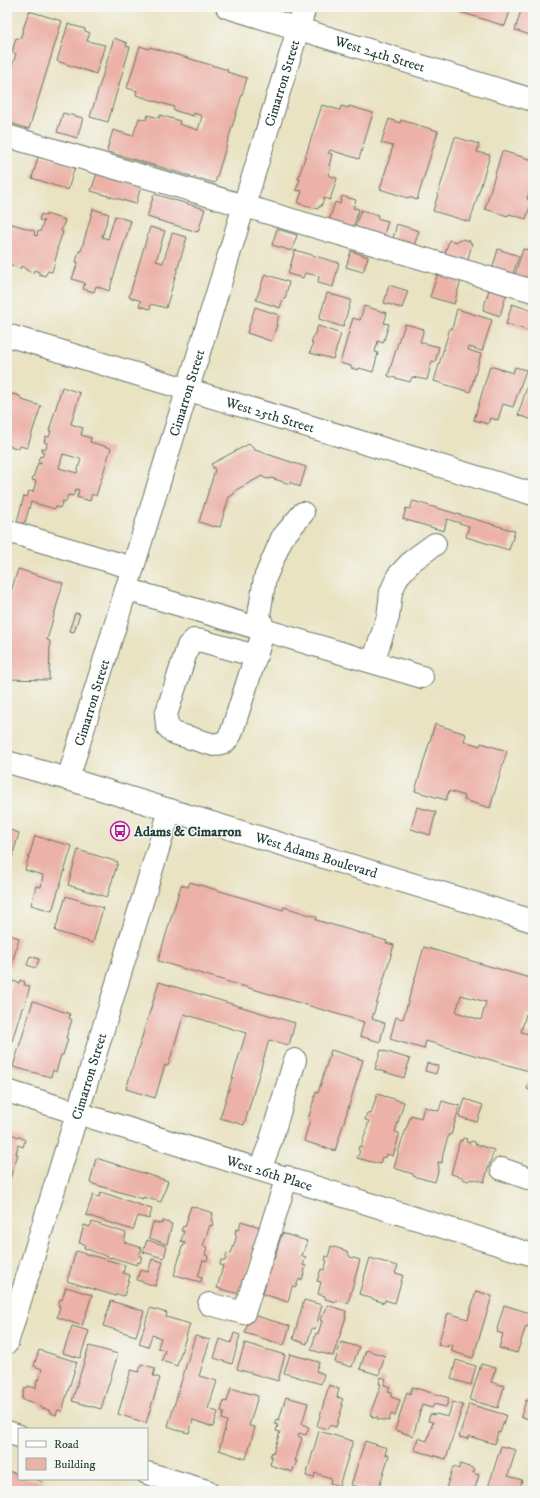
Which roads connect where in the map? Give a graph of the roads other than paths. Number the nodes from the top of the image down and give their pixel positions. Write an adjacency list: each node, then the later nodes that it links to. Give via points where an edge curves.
1 (227, 7): 3 (street, West 24th Street)
2 (305, 7): 3 (street, Cimarron Street)
3 (299, 28): 4 (street, West 24th Street); 6 (street, Cimarron Street)
4 (533, 100)
5 (7, 136): 6 (street)
6 (244, 206): 7 (street); 9 (street, Cimarron Street)
7 (533, 291)
8 (7, 335): 9 (street, West 25th Street)
9 (188, 389): 10 (street, West 25th Street); 14 (street, Cimarron Street)
10 (533, 494)
11 (303, 513): 16 (street, via 282,538 265,578 259,615)
12 (7, 532): 14 (street)
13 (435, 544): 18 (street, via 413,560 398,576 391,592 388,617)
14 (133, 568): 15 (street, Cimarron Street)
15 (126, 589): 16 (street); 21 (street, Cimarron Street)
16 (264, 630): 17 (street); 18 (street)
17 (256, 656): 17 (street, via 231,734 225,742 214,746 174,733 167,726 166,715 188,646 194,640)
18 (373, 662): 19 (street)
19 (422, 676)
20 (7, 762): 21 (street, West Adams Boulevard)
21 (68, 779): 22 (street, West Adams Boulevard)
22 (170, 810): 23 (street, West Adams Boulevard); 26 (street, Cimarron Street)
23 (533, 921)
24 (296, 1060): 27 (street)
25 (7, 1090): 26 (street, West 26th Place)
26 (77, 1111): 27 (street, West 26th Place); 33 (street, Cimarron Street)
27 (260, 1169): 29 (street, West 26th Place)
28 (502, 1169): 30 (street)
29 (287, 1177): 31 (street, West 26th Place); 32 (street, via 244,1313)
30 (533, 1180)
31 (533, 1255)
32 (209, 1304)
33 (7, 1342)
34 (7, 1432): 35 (street)
35 (18, 1436)
36 (148, 1473): 37 (street)
37 (207, 1491)

